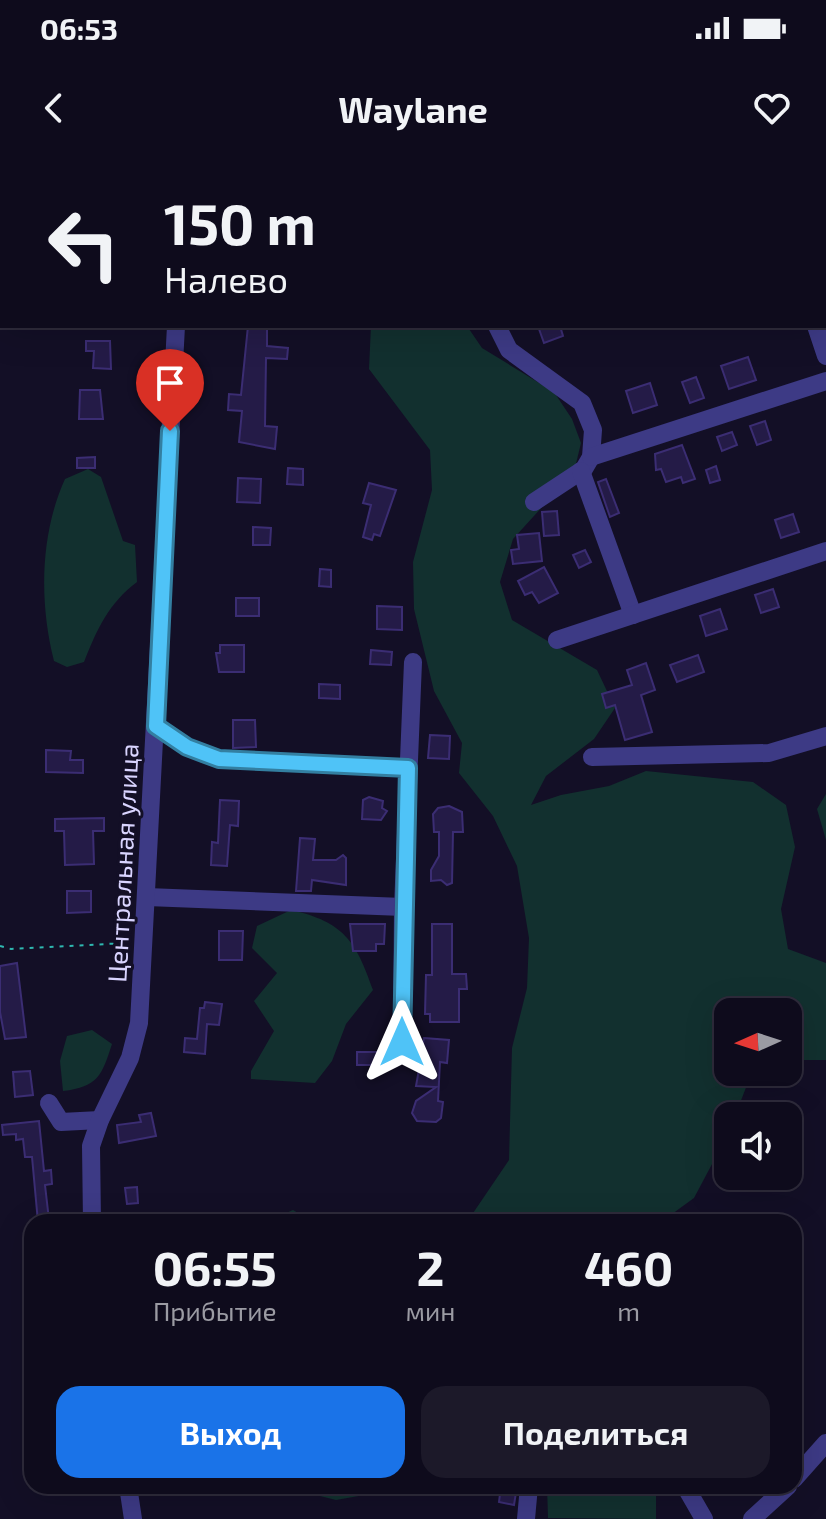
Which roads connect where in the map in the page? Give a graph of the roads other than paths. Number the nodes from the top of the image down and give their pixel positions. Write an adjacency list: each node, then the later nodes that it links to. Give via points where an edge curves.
1 (176, 328): 12 (street, Центральная улица)
2 (498, 328): 6 (street, via 509,350 582,403 593,430)
3 (817, 328): 4 (street)
4 (826, 356)
5 (826, 381): 6 (street)
6 (586, 464): 7 (street); 9 (street)
7 (534, 502)
8 (826, 551): 9 (street)
9 (633, 615): 10 (street)
10 (557, 640)
11 (413, 662): 15 (street)
12 (156, 726): 15 (street, via 187,747 219,759); 16 (street, Центральная улица)
13 (826, 736): 14 (street, via 769,753)
14 (592, 757)
15 (408, 768): 17 (street)
16 (147, 897): 17 (street); 20 (street, Центральная улица, via 139,1023 130,1058)
17 (403, 907): 18 (street)
18 (402, 1042)
19 (49, 1103): 20 (street, via 61,1122)
20 (100, 1120): 21 (street, Центральная улица, via 89,1171)
21 (92, 1214)
22 (826, 1443): 23 (street)
23 (802, 1470)
24 (129, 1494): 28 (street)
25 (528, 1494): 29 (street)
26 (690, 1494): 30 (street)
27 (779, 1494): 31 (street)
28 (133, 1519)
29 (526, 1519)
30 (704, 1519)
31 (752, 1519)

